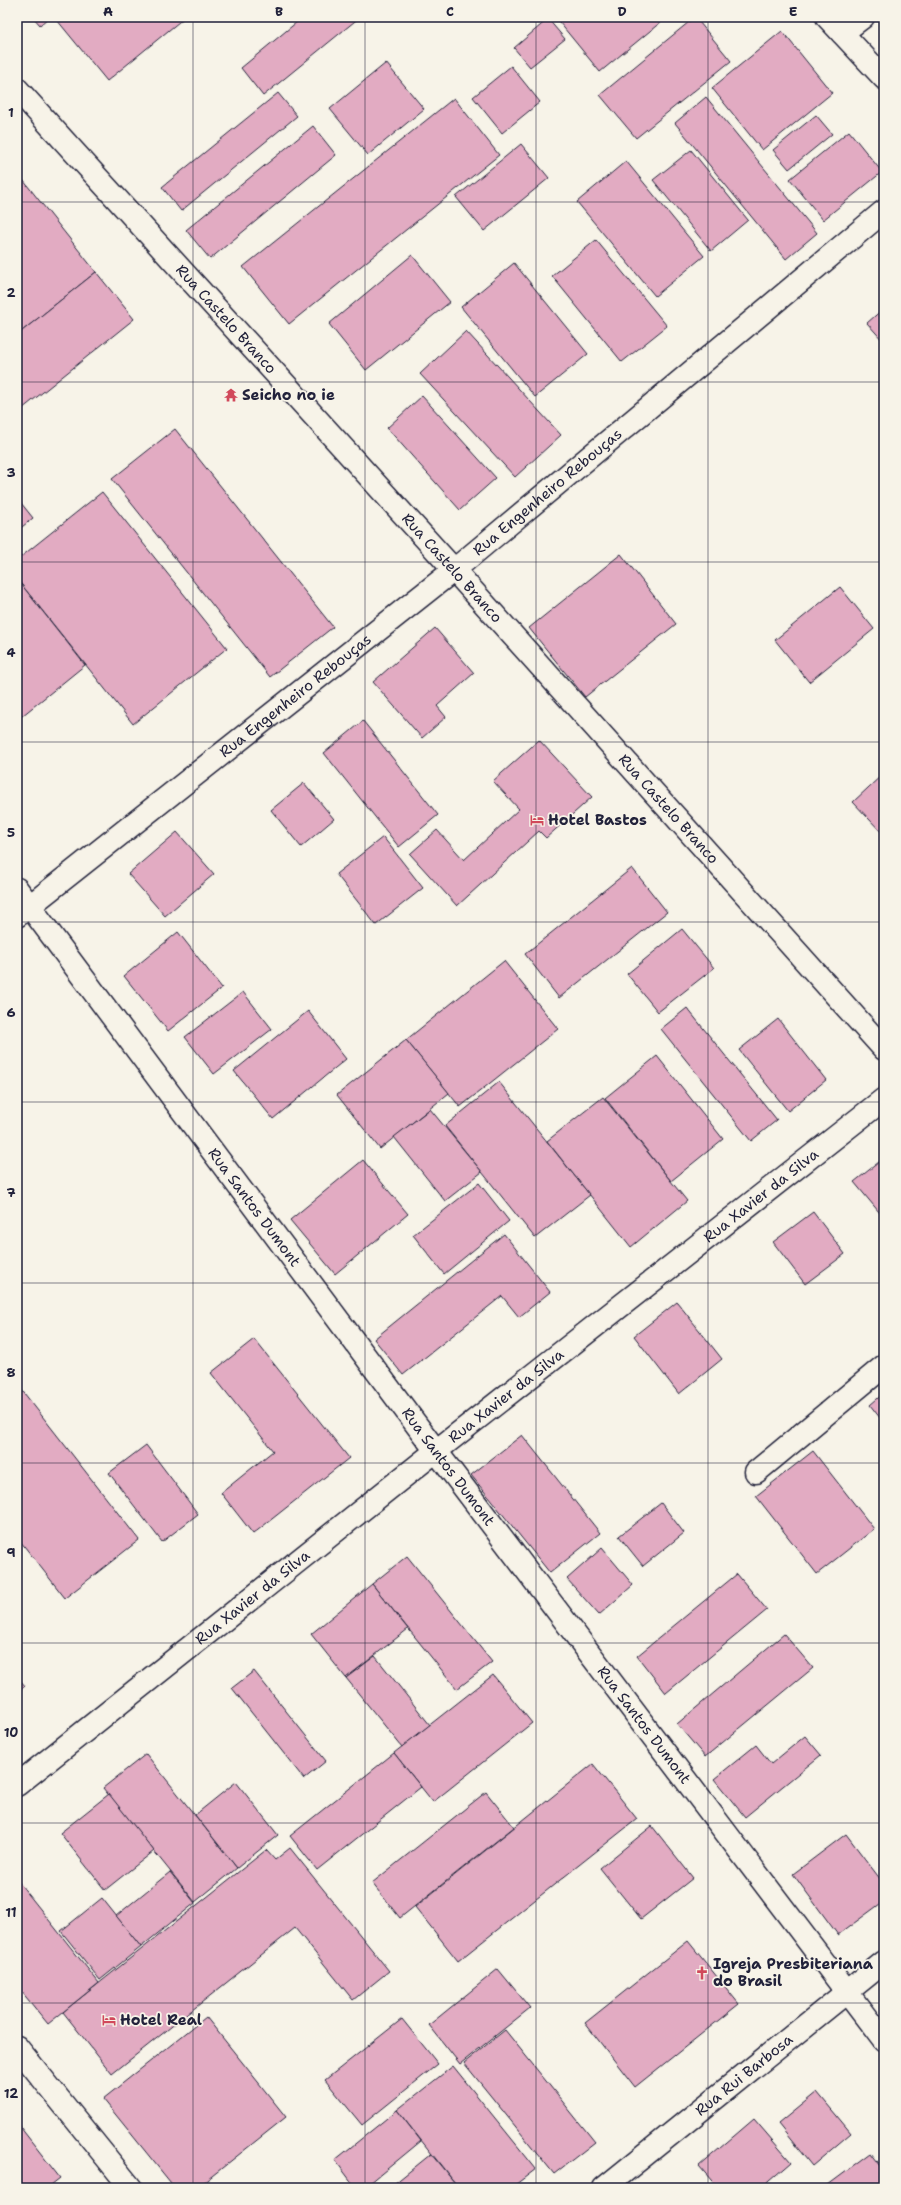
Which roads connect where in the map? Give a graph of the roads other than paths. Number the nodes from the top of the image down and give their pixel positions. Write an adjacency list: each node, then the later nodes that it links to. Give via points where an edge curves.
1 (827, 17): 3 (street)
2 (863, 17): 3 (street)
3 (842, 33): 4 (street)
4 (884, 78)
5 (17, 89): 7 (street, Rua Castelo Branco)
6 (884, 211): 7 (street, Rua Engenheiro Rebouças)
7 (454, 570): 8 (street, Rua Engenheiro Rebouças); 9 (street, Rua Castelo Branco)
8 (21, 904): 12 (street, Rua Santos Dumont)
9 (884, 1049)
10 (884, 1099): 12 (street, Rua Xavier da Silva)
11 (884, 1366): 13 (street)
12 (436, 1451): 14 (street, Rua Xavier da Silva); 16 (street, Rua Santos Dumont)
13 (756, 1472)
14 (17, 1785)
15 (884, 1962): 16 (street, Rua Rui Barbosa)
16 (847, 1992): 17 (street, Rua Santos Dumont); 20 (street, Rua Rui Barbosa)
17 (884, 2041)
18 (17, 2047): 19 (street)
19 (131, 2188)
20 (604, 2188)

